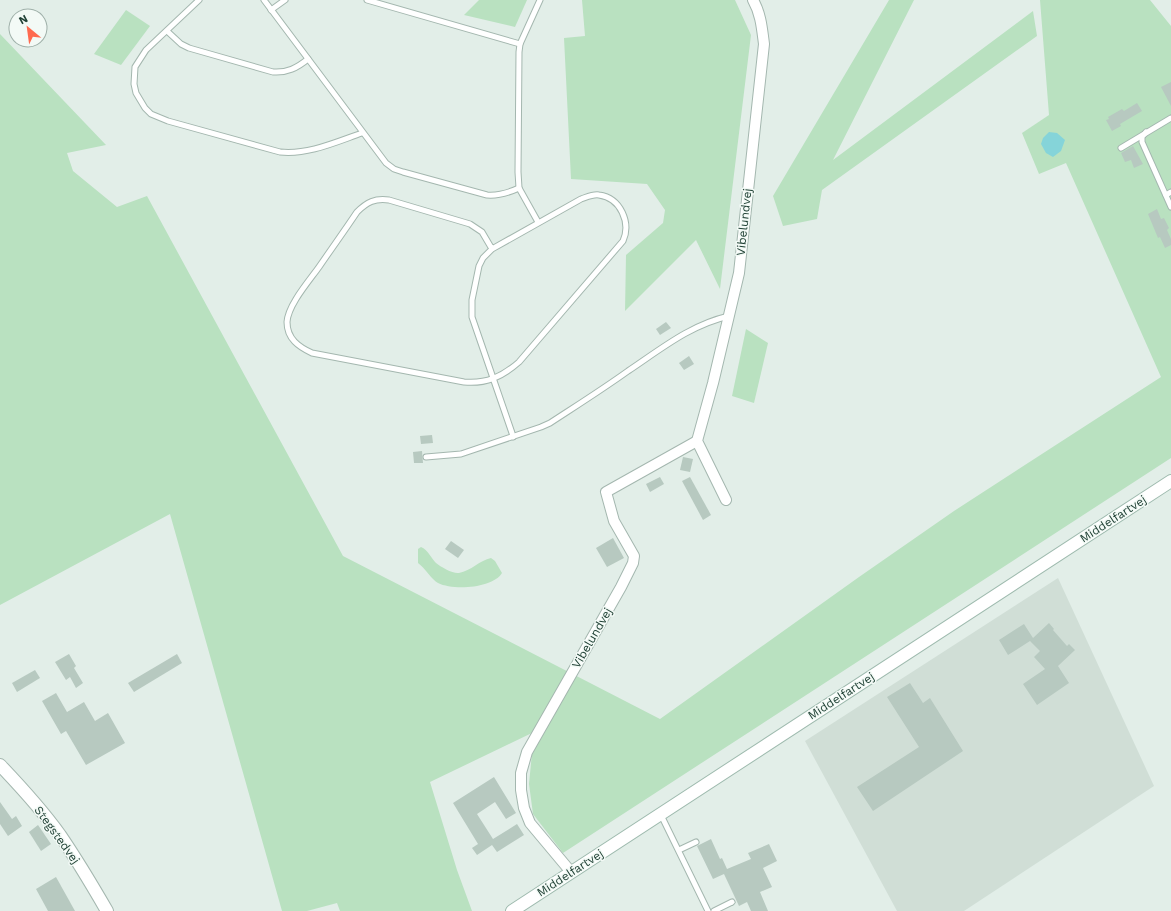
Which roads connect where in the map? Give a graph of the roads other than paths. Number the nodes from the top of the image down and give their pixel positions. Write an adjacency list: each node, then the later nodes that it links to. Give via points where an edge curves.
1 (199, 0): 8 (lane)
2 (264, 0): 7 (lane)
3 (285, 0): 7 (lane)
4 (367, 0): 9 (lane)
5 (540, 0): 9 (lane)
6 (753, 0): 21 (street, Vibelundvej, via 762,24 764,44 739,272)
7 (271, 10): 10 (lane)
8 (167, 31): 10 (lane, via 189,48 273,72 287,71); 13 (lane, via 146,50 135,67 136,93 151,114 168,121 288,153 311,150)
9 (520, 44): 15 (lane)
10 (308, 60): 13 (lane)
11 (1171, 118): 12 (lane)
12 (1146, 132): 14 (lane); 17 (lane, via 1142,142)
13 (362, 134): 15 (lane, via 386,163 403,172 487,195 504,194)
14 (1120, 148)
15 (519, 188): 19 (lane)
16 (1171, 192): 17 (lane)
17 (1166, 195): 18 (lane)
18 (1171, 207)
19 (538, 222): 20 (lane); 22 (lane, via 581,199 599,195 607,197 620,207 627,229 623,241 519,362 509,371)
20 (492, 249): 22 (lane, via 479,266 472,300 472,317); 22 (lane, via 482,232 470,224 389,200 372,200 357,212 344,230 297,298 287,321 294,343 312,353 476,384)
21 (729, 316): 23 (lane, via 682,334 550,423); 24 (street, Vibelundvej)
22 (493, 379): 23 (lane)
23 (513, 437): 25 (lane, via 461,454)
24 (697, 441): 27 (street); 32 (street, Vibelundvej, via 606,492 614,521 634,556 633,563 527,752 521,773 524,808 530,823)
25 (426, 457)
26 (1171, 481): 29 (main road, Middelfartvej)
27 (726, 500)
28 (0, 765): 34 (main road, Stegstedvej, via 59,834)
29 (661, 814): 31 (lane); 32 (main road, Middelfartvej)
30 (696, 842): 31 (lane)
31 (679, 850): 36 (lane)
32 (571, 872): 35 (main road, Middelfartvej)
33 (732, 902): 37 (lane)
34 (106, 911)
35 (512, 911)
36 (708, 911)
37 (714, 911)

